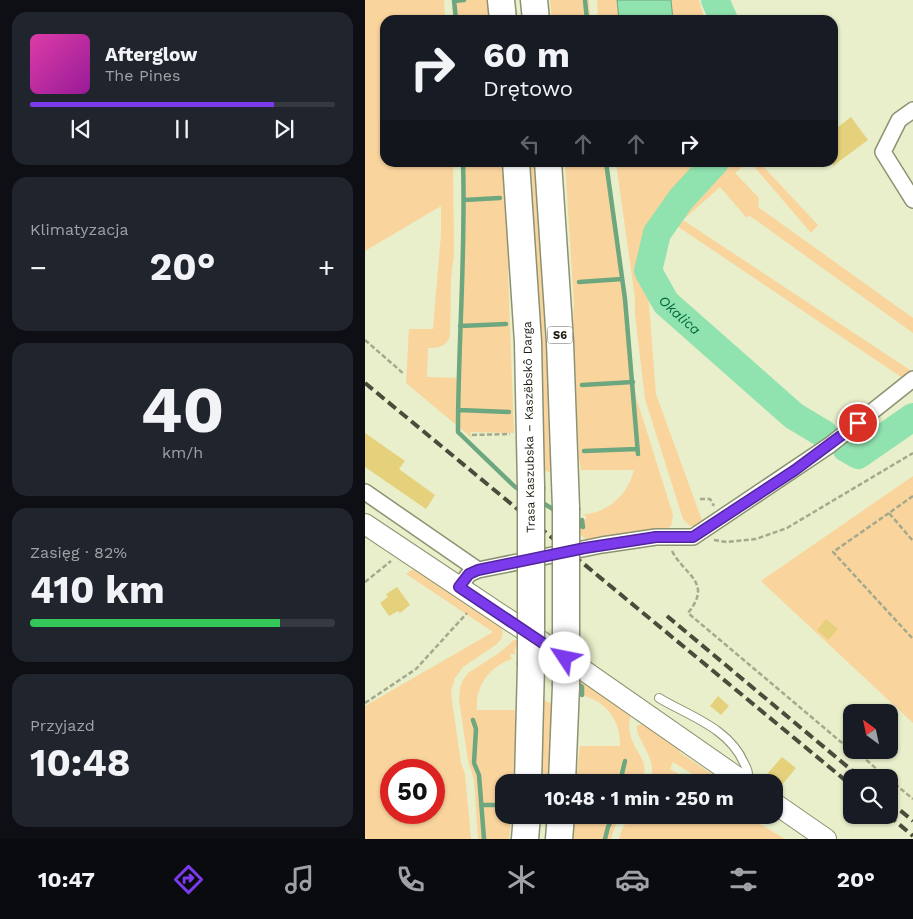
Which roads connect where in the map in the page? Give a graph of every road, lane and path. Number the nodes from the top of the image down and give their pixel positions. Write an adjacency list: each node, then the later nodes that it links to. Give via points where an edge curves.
1 (501, 0): 3 (highway)
2 (534, 0): 4 (highway)
3 (502, 15)
4 (536, 15)
5 (913, 110): 8 (street, via 899,120 883,152)
6 (516, 167): 33 (highway, Trasa Kaszubska – Kaszëbskô Darga, bridge, via 528,342 531,487)
7 (548, 167): 34 (highway, S6, bridge, via 561,351 566,508)
8 (913, 200)
9 (365, 340): 10 (path)
10 (404, 374)
11 (913, 380): 20 (street, via 795,470)
12 (472, 434): 13 (path)
13 (516, 434)
14 (913, 452): 20 (path, via 787,528 756,539 727,542)
15 (365, 492): 23 (street)
16 (913, 496): 17 (path)
17 (889, 512): 21 (path); 27 (path, via 833,552)
18 (365, 524): 22 (main road)
19 (664, 537): 20 (street); 23 (street, via 602,545); 30 (path, via 699,590 697,602 688,613)
20 (693, 537)
21 (913, 541)
22 (404, 551): 24 (path); 25 (main road)
23 (478, 570): 25 (street, via 469,574)
24 (365, 582)
25 (459, 587): 26 (main road)
26 (479, 601): 29 (path, via 416,669); 35 (main road)
27 (913, 639)
28 (659, 698): 36 (lane, via 706,723 727,739 741,755)
29 (365, 703)
30 (843, 743)
31 (866, 759): 32 (path)
32 (877, 769)
33 (528, 774)
34 (562, 774)
35 (732, 774)
36 (747, 774)
37 (898, 786): 38 (path)
38 (913, 799)
39 (783, 809): 44 (main road)
40 (526, 824): 42 (highway)
41 (560, 824): 43 (highway)
42 (525, 839)
43 (559, 839)
44 (826, 839)

